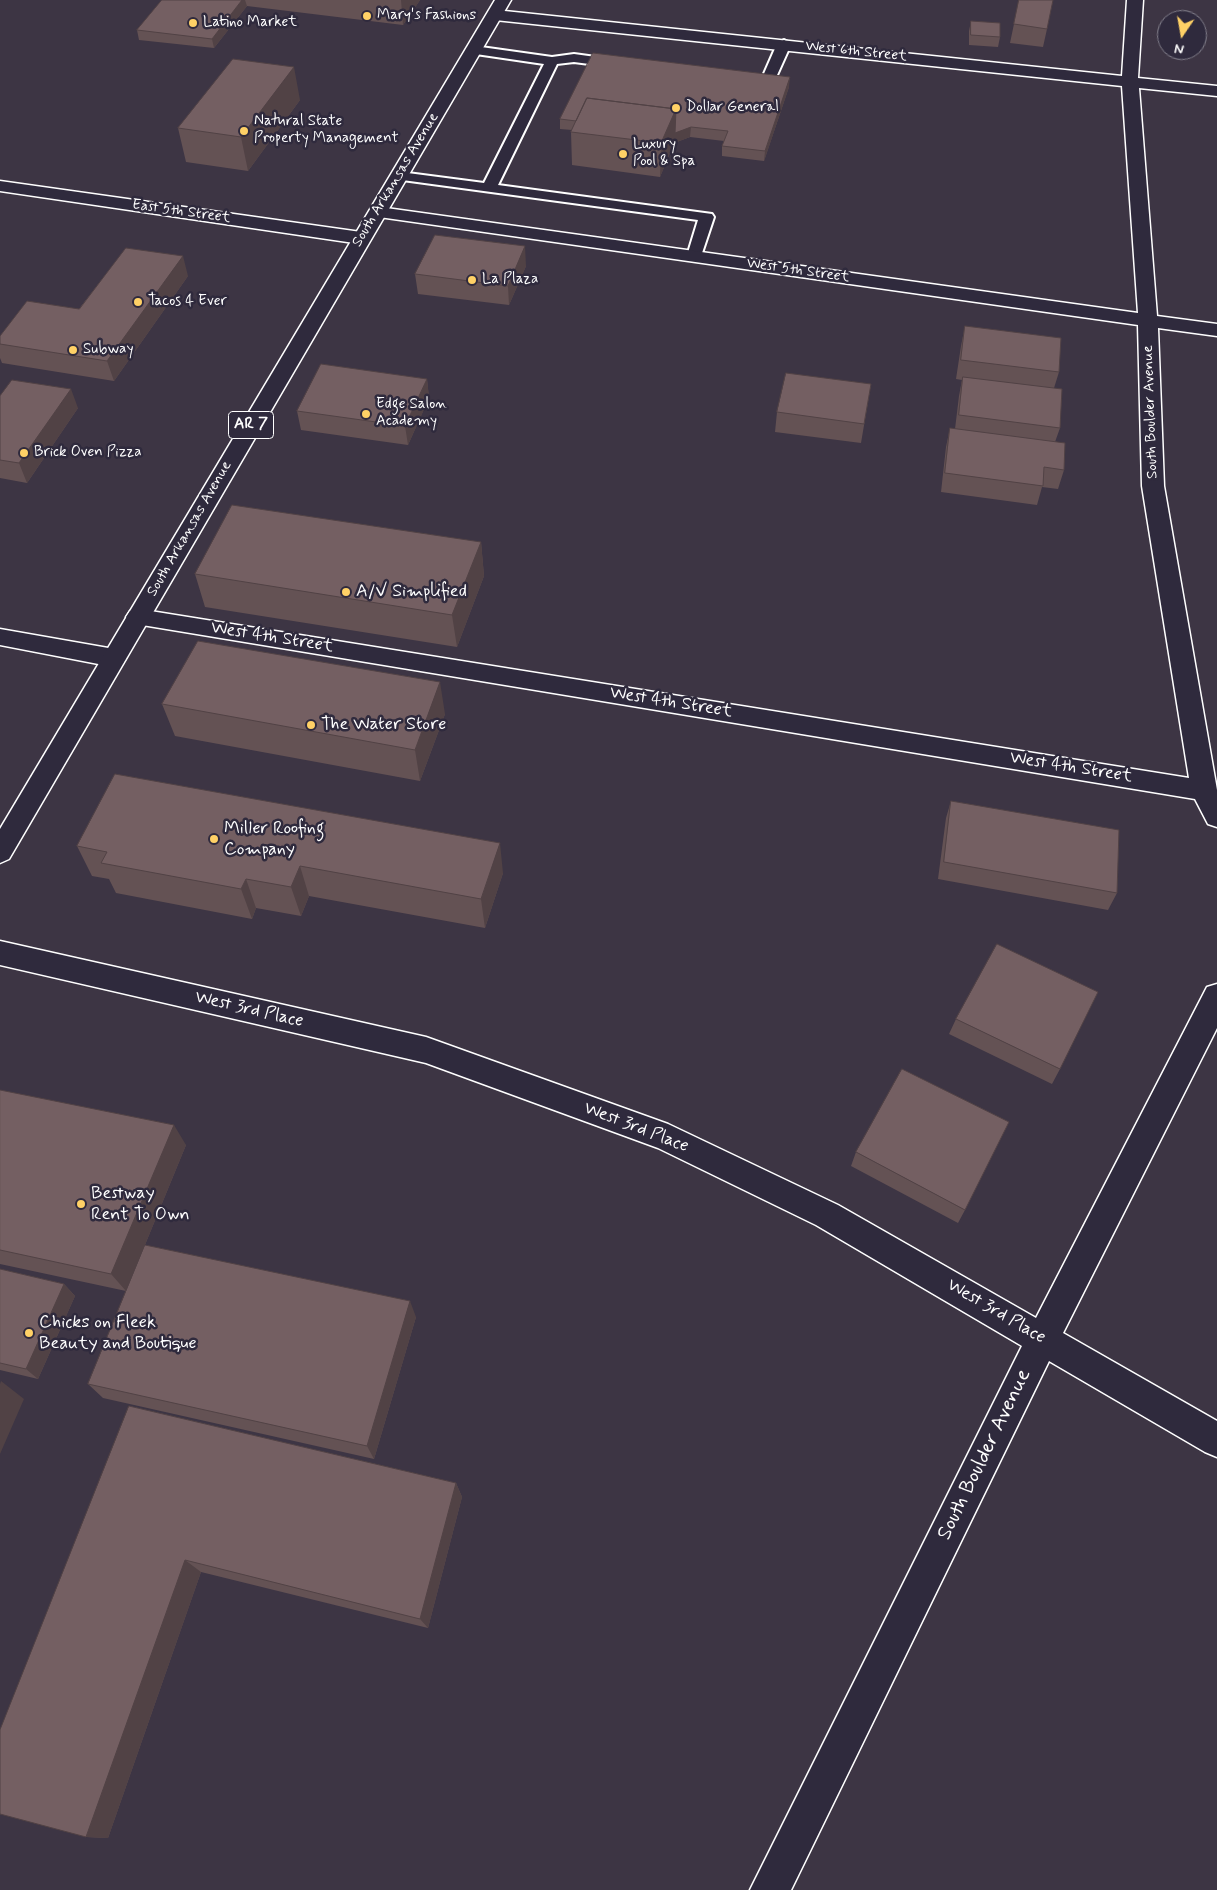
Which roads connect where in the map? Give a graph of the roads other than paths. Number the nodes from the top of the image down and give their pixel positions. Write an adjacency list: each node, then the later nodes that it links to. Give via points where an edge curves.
1 (1135, 0): 8 (main road, South Boulder Avenue)
2 (499, 7): 3 (main road, West 6th Street); 4 (main road, South Arkansas Avenue / AR 7)
3 (784, 44): 7 (lane, via 768,81); 8 (main road, West 6th Street)
4 (474, 50): 5 (lane); 10 (main road, South Arkansas Avenue / AR 7)
5 (552, 61): 6 (lane, via 574,58); 12 (lane)
6 (632, 65)
7 (729, 76)
8 (1130, 80): 9 (main road, West 6th Street); 16 (main road, South Boulder Avenue)
9 (1217, 91)
10 (400, 176): 12 (lane); 13 (main road, South Arkansas Avenue / AR 7)
11 (0, 186): 14 (main road, East 5th Street)
12 (489, 188): 15 (lane, via 708,217)
13 (379, 212): 14 (main road, South Arkansas Avenue / AR 7); 15 (main road, West 5th Street)
14 (361, 238): 18 (main road, South Arkansas Avenue / AR 7)
15 (695, 256): 16 (main road, West 5th Street)
16 (1148, 320): 17 (main road, West 5th Street); 21 (main road, South Boulder Avenue, via 1153,486)
17 (1217, 330)
18 (138, 617): 20 (main road, South Arkansas Avenue / AR 7); 21 (main road, West 4th Street)
19 (0, 636): 20 (main road)
20 (114, 658): 23 (main road, South Arkansas Avenue / AR 7)
21 (1204, 790): 22 (main road, South Boulder Avenue)
22 (1217, 817)
23 (0, 852)
24 (0, 953): 26 (main road, West 3rd Place, via 426,1050 668,1138 827,1214)
25 (1217, 996): 26 (main road, South Boulder Avenue)
26 (1043, 1339): 27 (main road, West 3rd Place); 28 (main road, South Boulder Avenue)
27 (1217, 1440)
28 (770, 1890)

